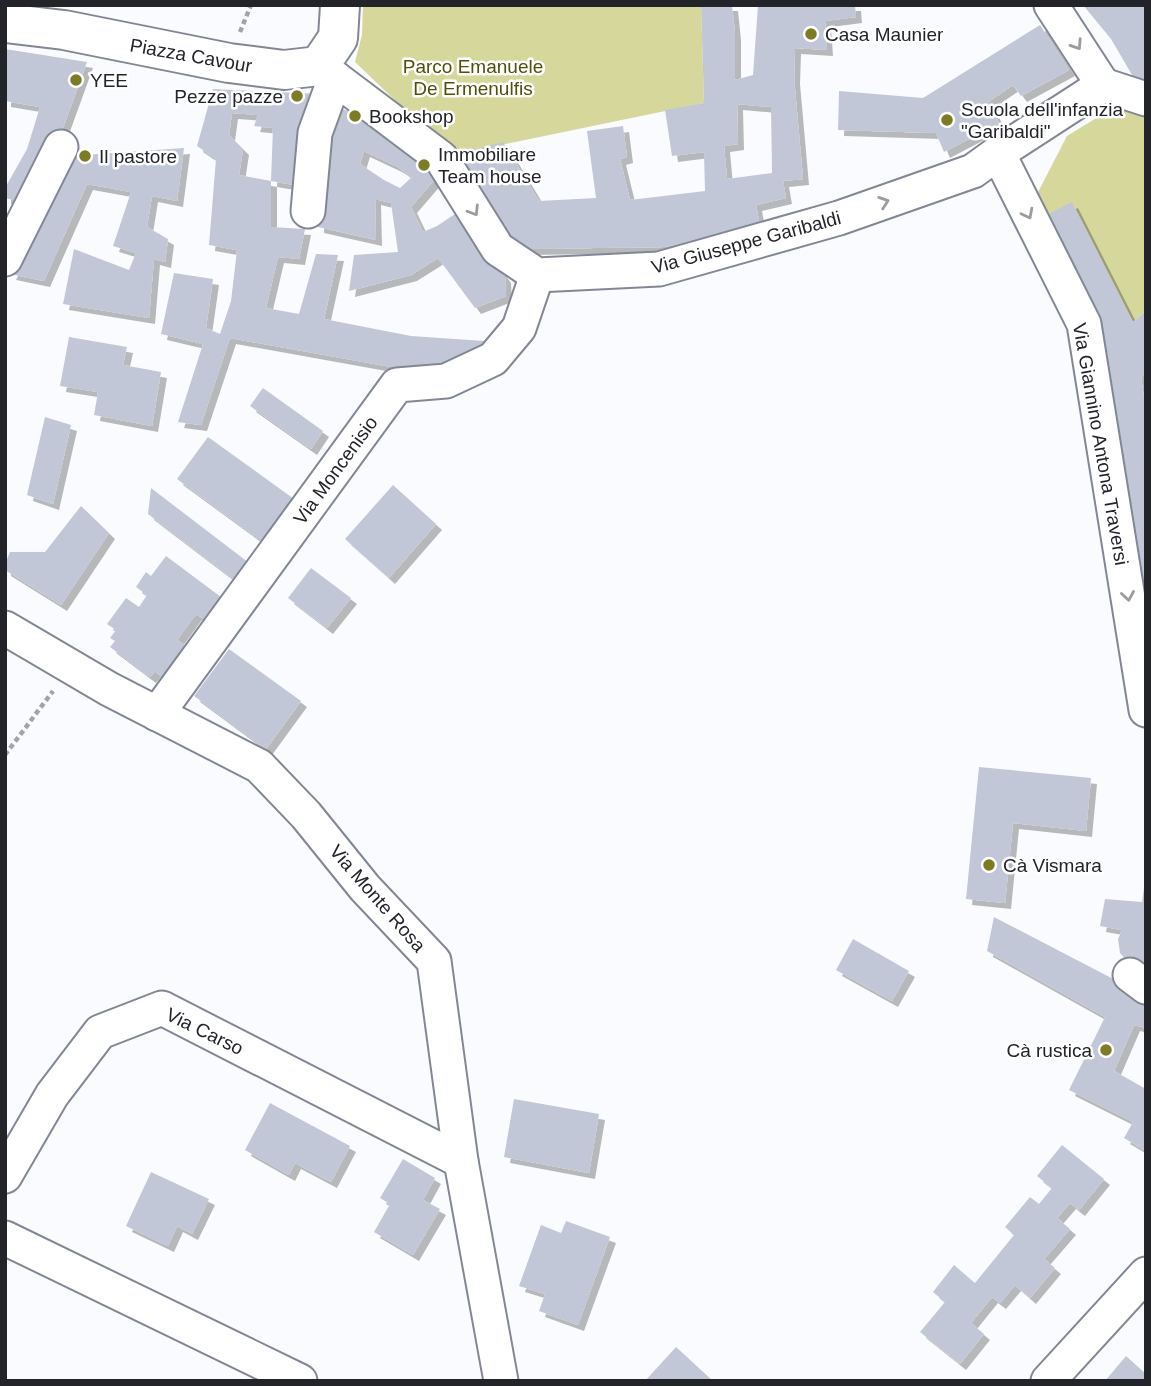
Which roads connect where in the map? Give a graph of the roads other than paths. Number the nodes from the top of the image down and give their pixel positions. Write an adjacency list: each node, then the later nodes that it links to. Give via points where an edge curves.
1 (341, 5): 4 (street, via 338,38)
2 (1051, 5): 5 (street, one-way to 5)
3 (5, 23): 4 (street, Piazza Cavour, via 229,63)
4 (327, 72): 9 (street, via 314,133); 11 (street, one-way to 11, via 440,158 498,249)
5 (1103, 85): 6 (street); 8 (street, Via Giuseppe Garibaldi)
6 (1146, 99)
7 (61, 147): 10 (street)
8 (998, 153): 11 (street, Via Giuseppe Garibaldi, one-way to 8, via 659,269 839,218 974,171); 13 (street, Via Giannino Antona Traversi, one-way to 13, via 1084,324)
9 (309, 211)
10 (5, 259)
11 (537, 275): 14 (street, Via Moncenisio, via 519,328 493,359 446,381 397,385)
12 (5, 628): 14 (street, Via Monte Rosa)
13 (1146, 710)
14 (157, 715): 15 (street, Via Monte Rosa, via 258,766 434,961)
15 (461, 1161): 16 (street, Via Carso, via 162,1007 100,1032 52,1095); 20 (street, Via Monte Rosa)
16 (5, 1176)
17 (5, 1238): 19 (street)
18 (1146, 1274): 21 (street)
19 (300, 1381)
20 (501, 1381)
21 (1048, 1381)

